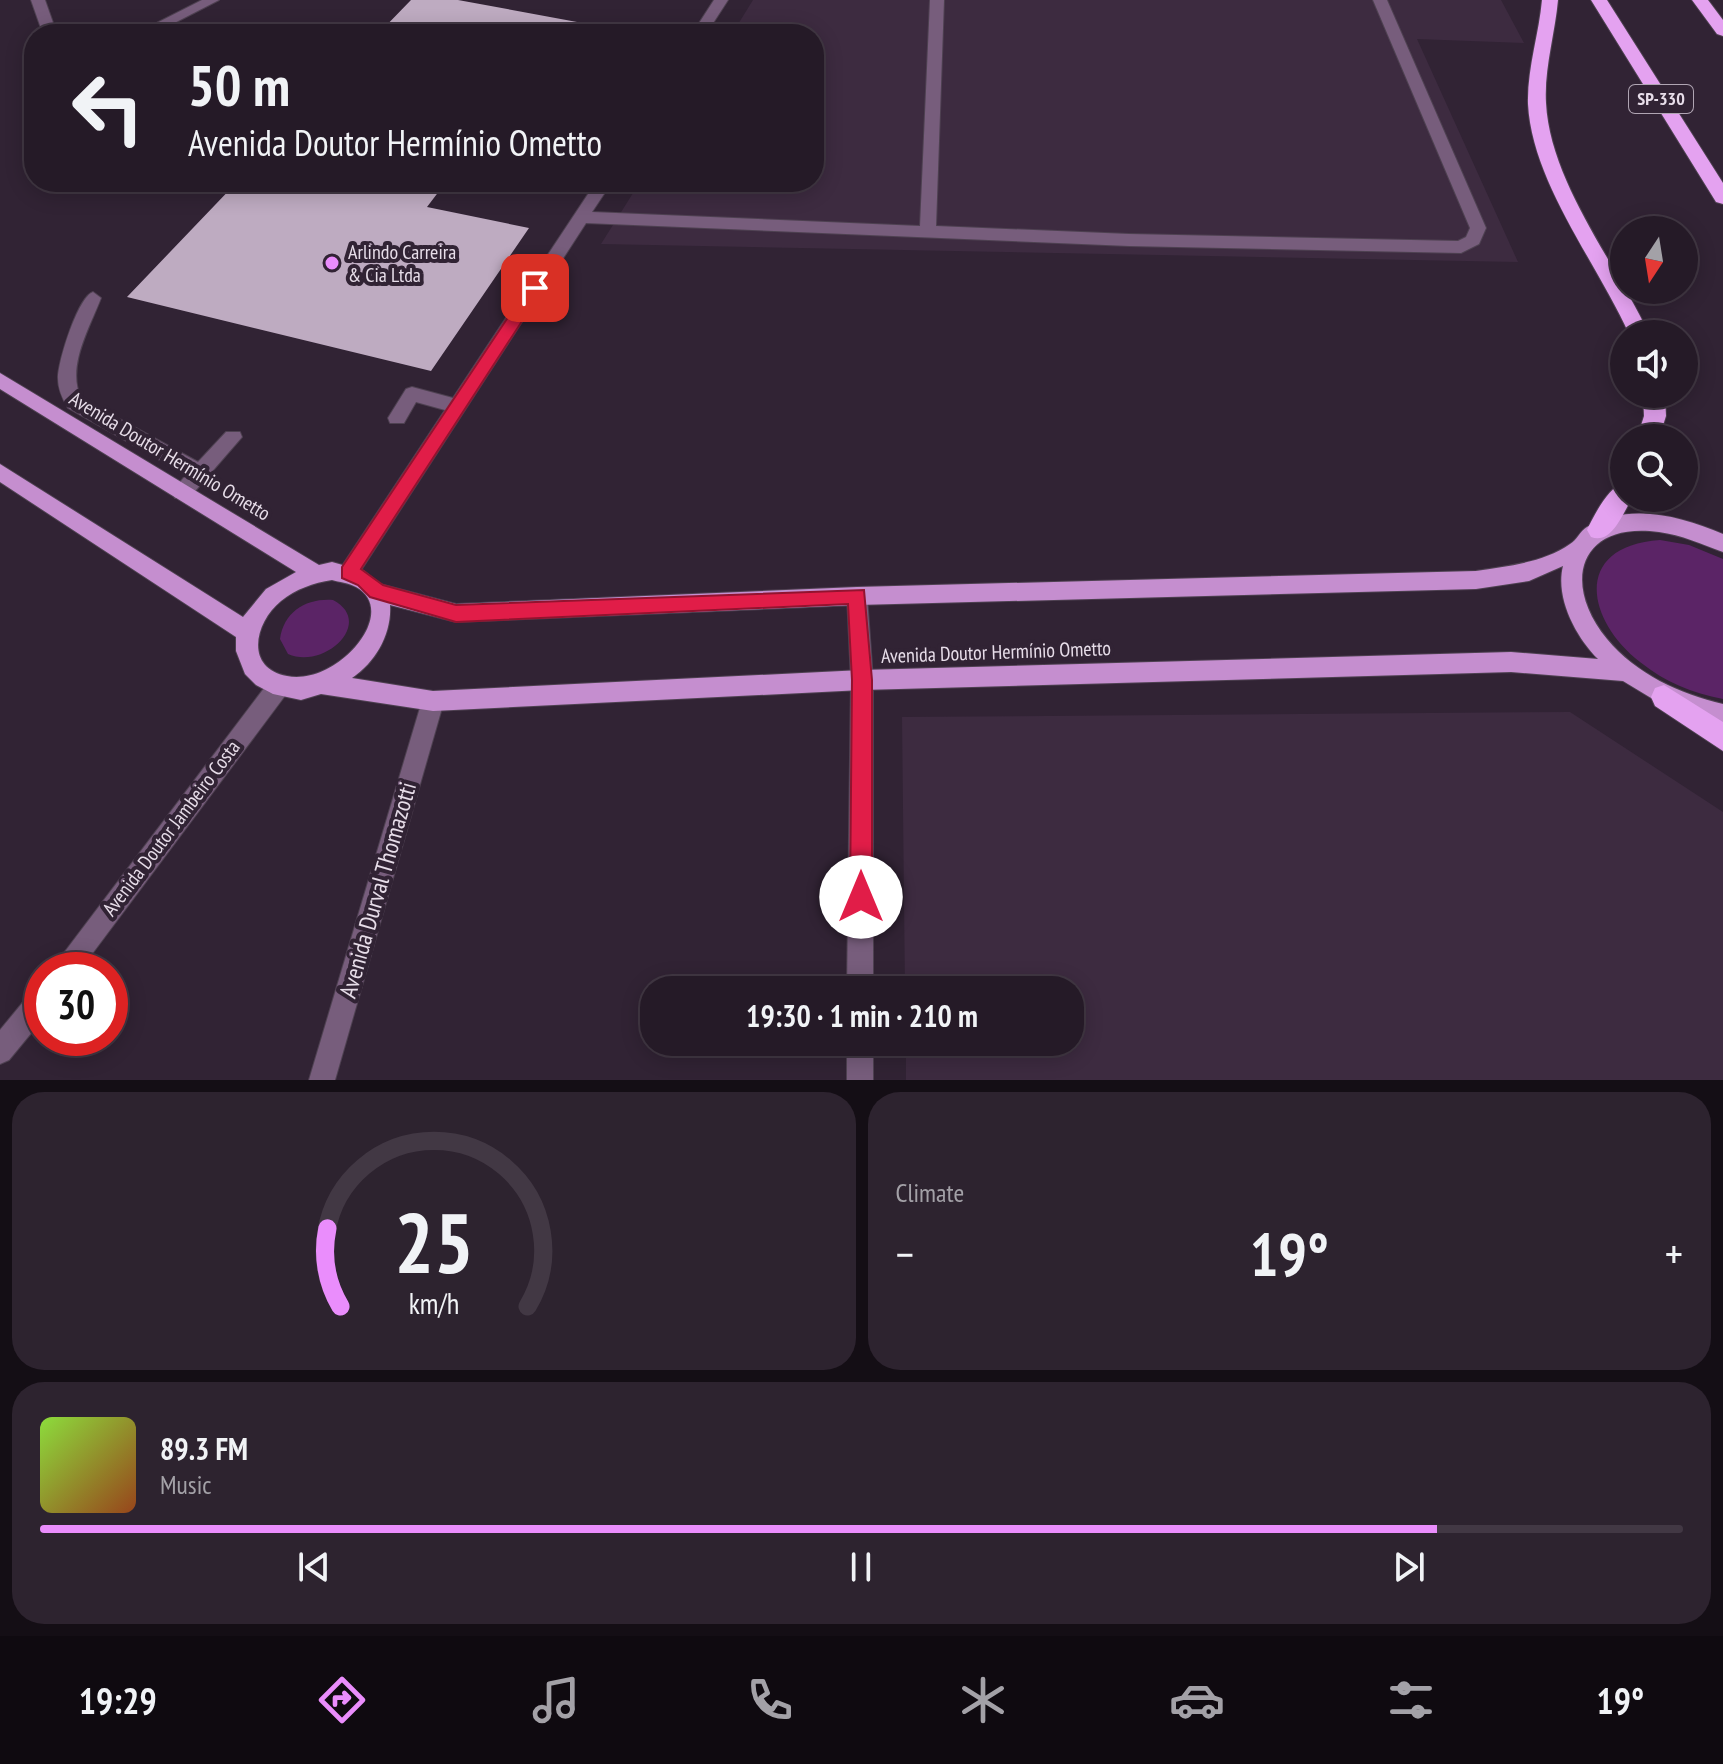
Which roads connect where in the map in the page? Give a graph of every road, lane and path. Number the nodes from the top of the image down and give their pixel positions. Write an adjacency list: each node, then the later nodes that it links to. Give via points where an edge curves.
1 (38, 0): 9 (street)
2 (212, 0): 10 (street)
3 (721, 0): 11 (street)
4 (937, 0): 16 (street)
5 (1380, 0): 16 (street, via 1478,228 1473,240 1461,247)
6 (1550, 0): 18 (highway, via 1537,89 1548,156)
7 (1599, 0): 14 (highway, SP-330)
8 (1700, 0): 12 (highway)
9 (46, 24)
10 (163, 24)
11 (705, 24)
12 (1723, 31)
13 (598, 192): 15 (street)
14 (1723, 198)
15 (582, 217): 16 (street); 20 (street)
16 (928, 233)
17 (93, 298): 24 (street, via 65,378 67,394 74,403)
18 (1632, 320)
19 (0, 380): 25 (main road, Avenida Doutor Hermínio Ometto)
20 (457, 406): 21 (street, via 412,394); 30 (street)
21 (397, 418)
22 (233, 437): 24 (street)
23 (0, 472): 34 (main road)
24 (200, 473): 25 (street)
25 (182, 492): 31 (main road, Avenida Doutor Hermínio Ometto)
26 (1611, 512): 27 (highway)
27 (1599, 530): 28 (main road, via 1629,521 1665,521); 29 (main road)
28 (1723, 543)
29 (1578, 550): 33 (main road, via 1529,572 1476,580); 35 (main road, via 1571,576 1577,607 1595,640)
30 (349, 572): 31 (main road); 32 (main road)
31 (315, 573): 34 (main road, via 273,595)
32 (377, 592): 33 (main road, via 456,613); 37 (main road, via 381,625 374,643 360,660)
33 (857, 596): 36 (street)
34 (249, 633): 38 (main road, via 252,666)
35 (1625, 671): 36 (main road, Avenida Doutor Hermínio Ometto, via 1511,662); 39 (main road)
36 (862, 680): 40 (main road, Avenida Doutor Hermínio Ometto); 44 (street)
37 (321, 684): 38 (main road); 40 (main road, Avenida Doutor Hermínio Ometto)
38 (279, 686): 43 (street, Avenida Doutor Jambeiro Costa)
39 (1664, 697): 41 (main road); 42 (highway)
40 (433, 701): 48 (street, Avenida Durval Thomazotti)
41 (1723, 715)
42 (1723, 738)
43 (78, 952)
44 (860, 976)
45 (24, 1021): 46 (street)
46 (0, 1051)
47 (860, 1056): 49 (street)
48 (322, 1080)
49 (860, 1080)

